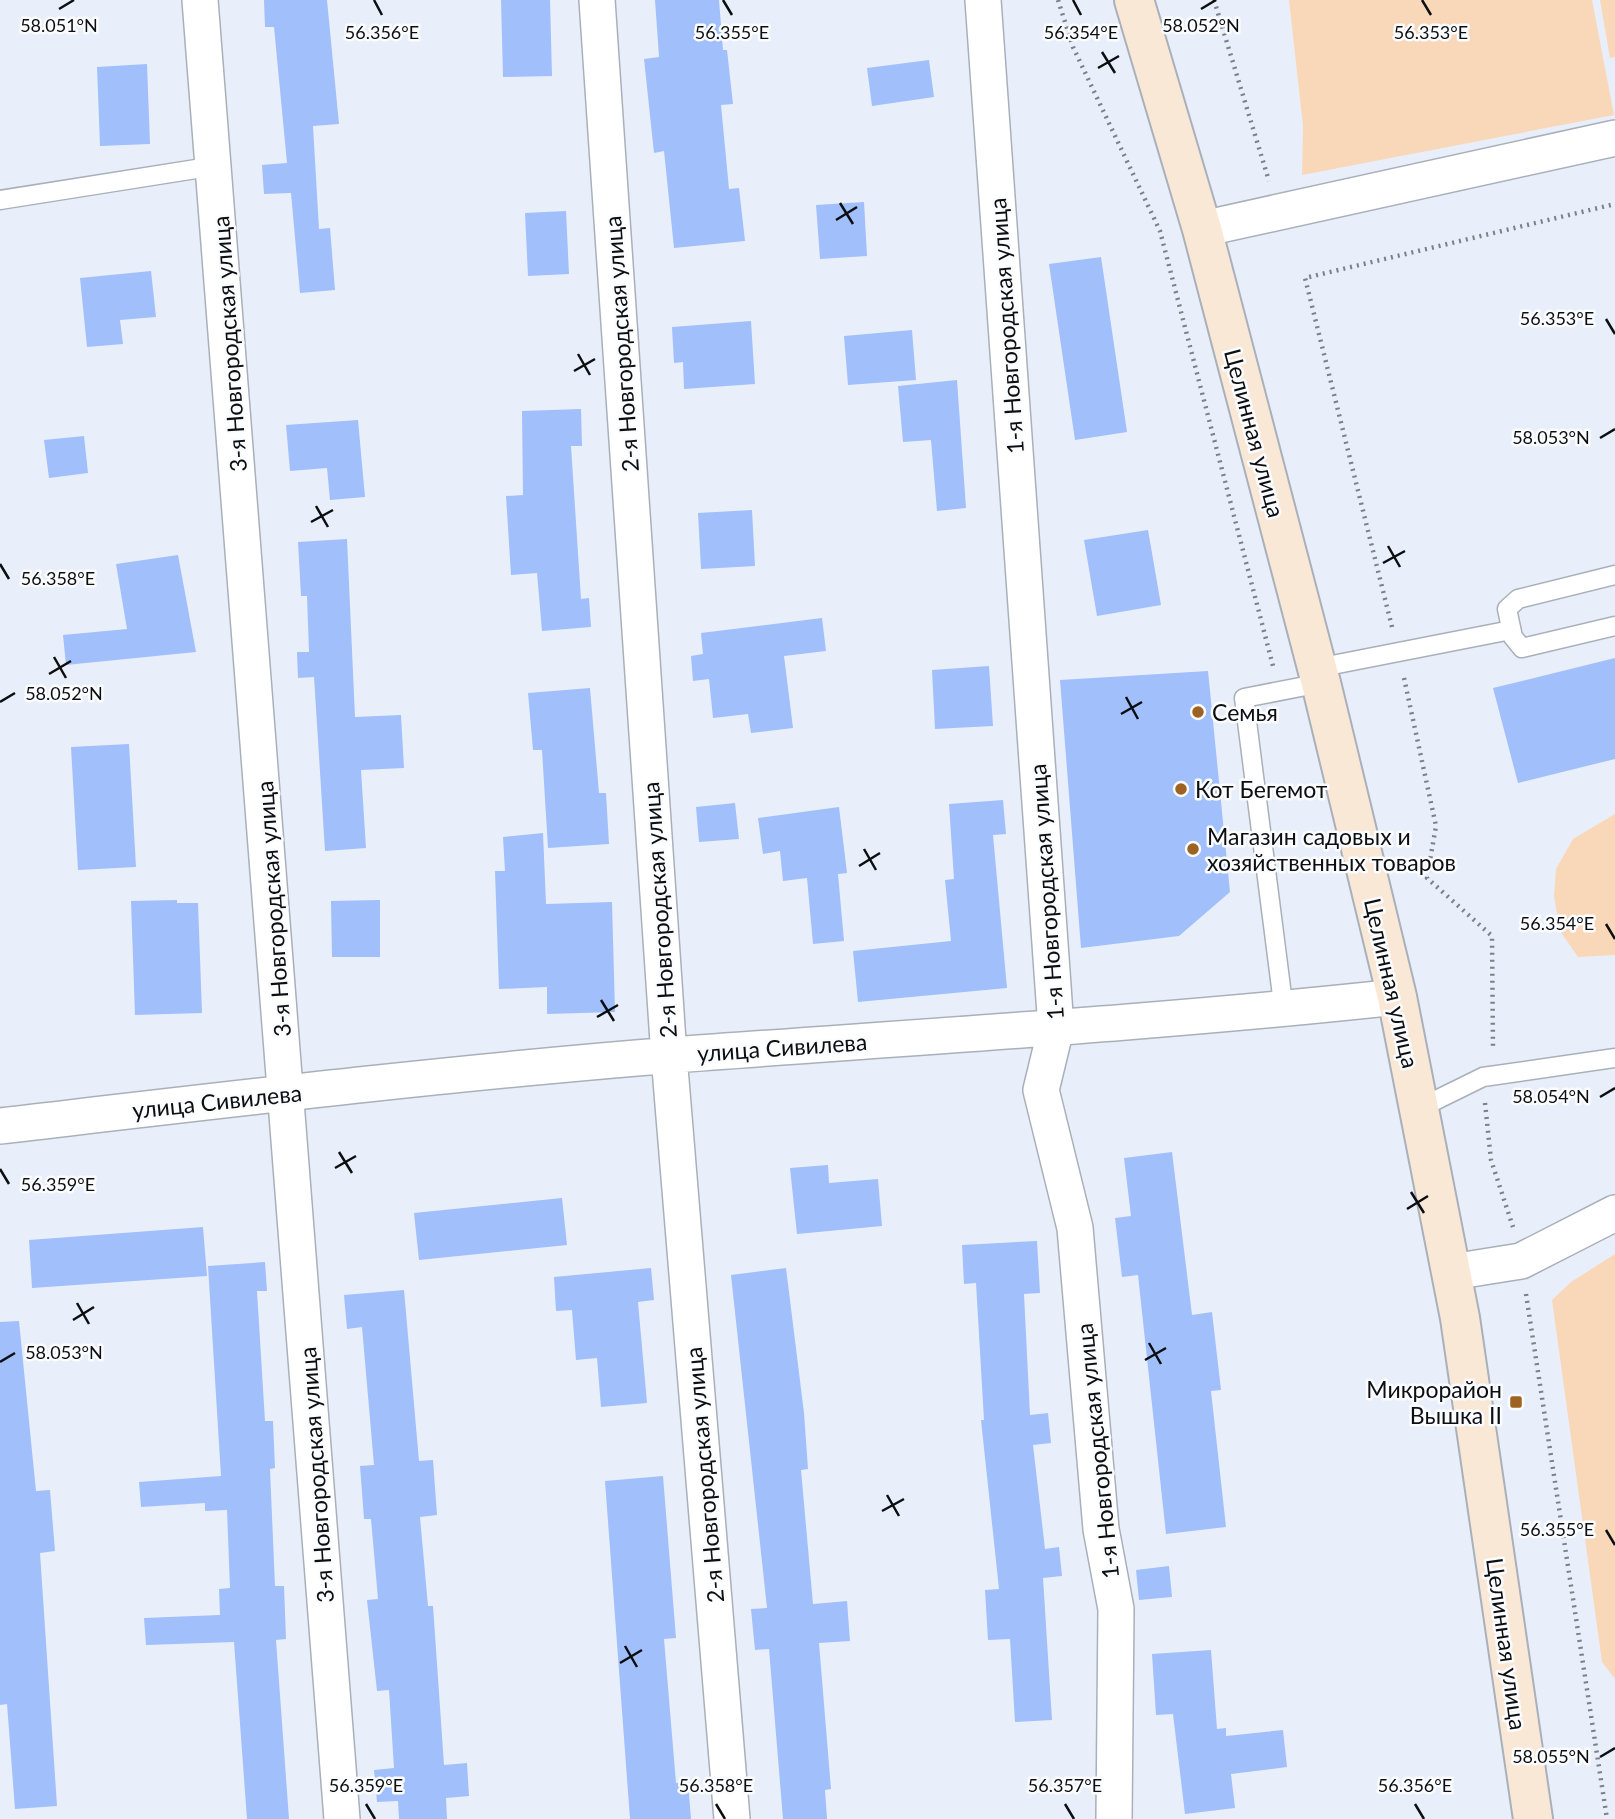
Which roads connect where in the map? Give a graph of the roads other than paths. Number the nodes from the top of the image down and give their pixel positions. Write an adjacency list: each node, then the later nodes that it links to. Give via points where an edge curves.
1 (200, 0): 6 (street, 3-я Новгородская улица)
2 (597, 0): 16 (street, 2-я Новгородская улица)
3 (984, 0): 15 (street, 1-я Новгородская улица)
4 (1134, 0): 8 (main road, Целинная улица)
5 (1615, 138): 8 (street)
6 (215, 166): 7 (lane); 18 (street, 3-я Новгородская улица)
7 (0, 200)
8 (1202, 229): 12 (main road, Целинная улица)
9 (1615, 575): 11 (lane, via 1511,603 1507,609)
10 (1615, 626): 11 (lane, via 1530,648 1517,644)
11 (1511, 630): 12 (lane)
12 (1319, 676): 13 (main road, Целинная улица); 14 (lane, via 1244,698)
13 (1397, 996): 14 (street, улица Сивилева); 19 (main road, Целинная улица)
14 (1284, 1011): 15 (street, улица Сивилева)
15 (1056, 1027): 16 (street, улица Сивилева); 25 (street, 1-я Новгородская улица, via 1041,1090 1075,1228 1101,1529 1116,1609)
16 (669, 1056): 18 (street, улица Сивилева); 24 (street, 2-я Новгородская улица)
17 (1615, 1058): 19 (lane, via 1483,1077)
18 (287, 1093): 20 (street, улица Сивилева); 23 (street, 3-я Новгородская улица)
19 (1420, 1108): 22 (main road, Целинная улица)
20 (0, 1126)
21 (1615, 1213): 22 (street, via 1521,1261)
22 (1452, 1272): 26 (main road, Целинная улица)
23 (342, 1819)
24 (732, 1819)
25 (1114, 1819)
26 (1532, 1819)

